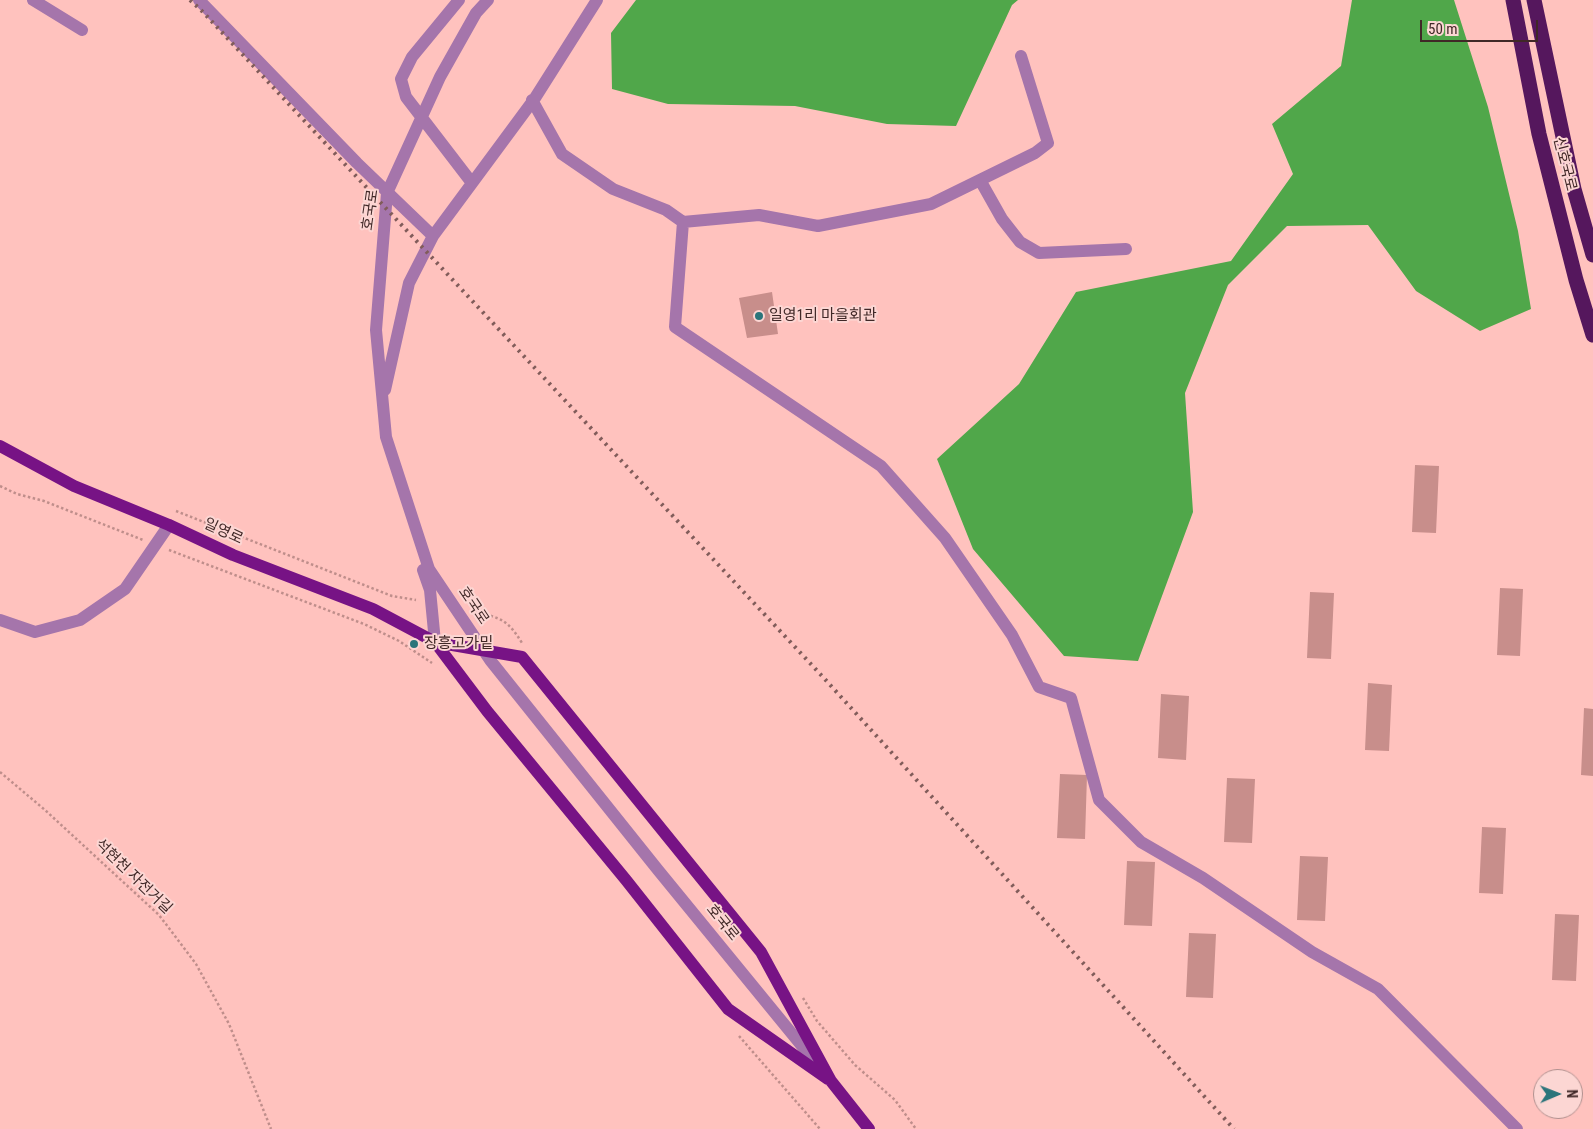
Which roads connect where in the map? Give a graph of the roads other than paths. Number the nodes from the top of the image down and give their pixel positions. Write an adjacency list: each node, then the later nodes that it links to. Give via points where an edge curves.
1 (33, 0): 8 (street)
2 (199, 0): 14 (street, via 357,163)
3 (459, 0): 12 (street, via 412,57 401,78 406,97)
4 (488, 0): 22 (street, 호국로, via 476,13 440,77 387,193 376,330 386,437 429,569 490,660)
5 (597, 0): 10 (street)
6 (1513, 0): 17 (highway, 신호국로, via 1538,134)
7 (1534, 0): 16 (highway, 신호국로, via 1574,189)
8 (82, 30)
9 (1021, 56): 11 (street, via 1048,143 1035,153)
10 (532, 100): 12 (street); 13 (street, via 562,154 613,189 666,210)
11 (980, 180): 13 (street, via 930,204 818,226 758,215); 15 (street, via 1014,235 1039,253)
12 (472, 183): 14 (street)
13 (683, 222): 24 (street, via 675,327 882,466 945,538 1012,635 1039,687 1071,698 1099,800 1142,842 1203,878 1312,952 1378,989)
14 (433, 236): 21 (street, via 409,283 383,396 410,532 430,590)
15 (1126, 249)
16 (1593, 255)
17 (1593, 334)
18 (0, 446): 19 (main road, 일영로, via 74,486)
19 (170, 525): 20 (street, via 124,589 80,620 34,632); 21 (main road, 일영로, via 233,555 373,609)
20 (0, 620)
21 (435, 642): 22 (main road, via 728,1009); 22 (main road, via 522,657 761,952)
22 (831, 1081): 23 (main road, 호국로)
23 (870, 1129)
24 (1517, 1129)

